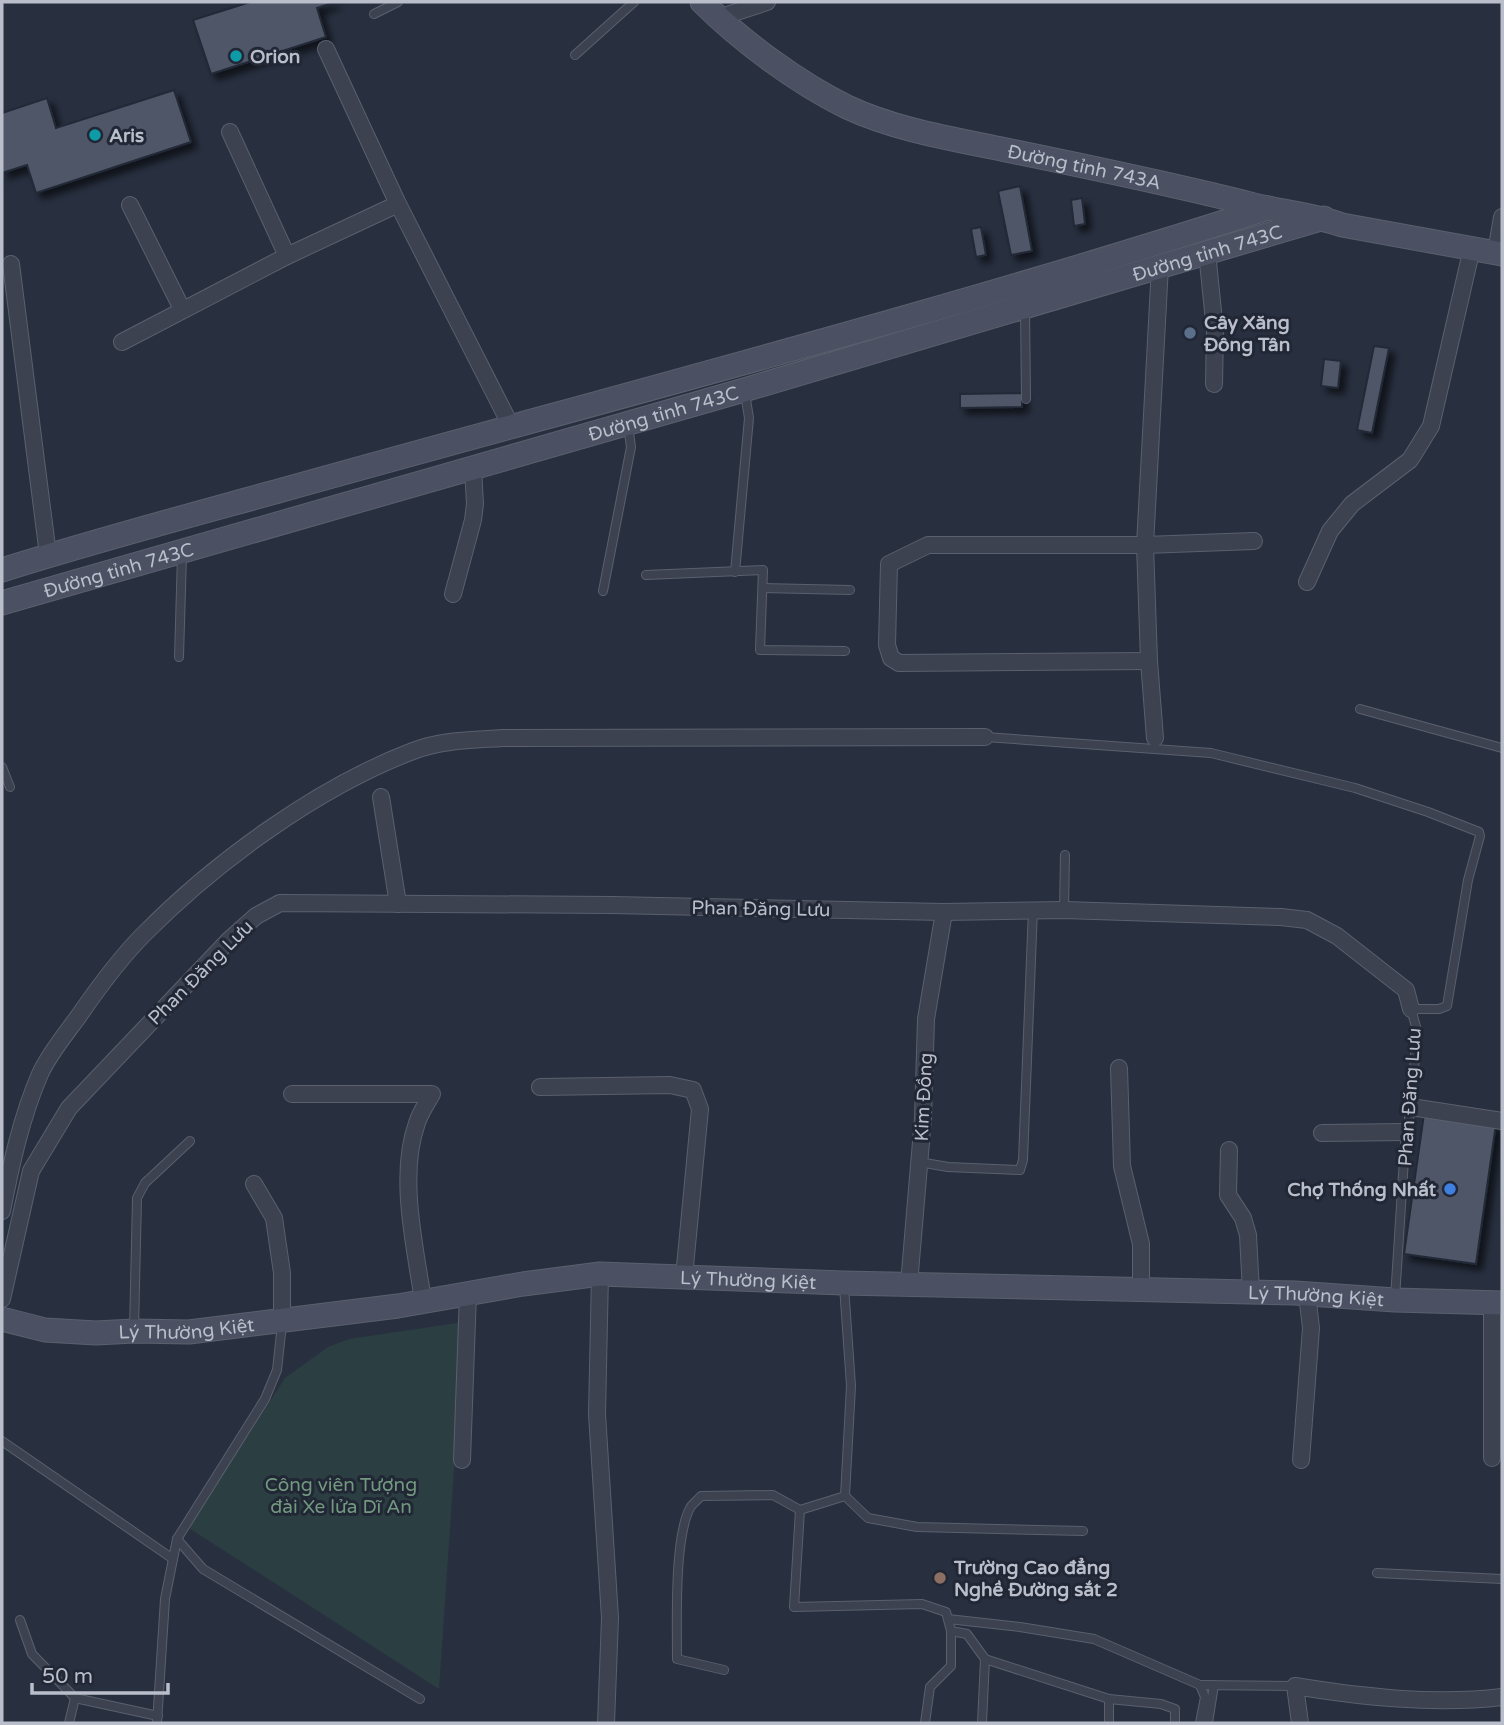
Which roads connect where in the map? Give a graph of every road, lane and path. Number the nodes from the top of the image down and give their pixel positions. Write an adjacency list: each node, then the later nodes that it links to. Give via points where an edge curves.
1 (398, 2): 5 (lane)
2 (634, 2): 7 (lane)
3 (767, 2): 4 (street)
4 (710, 10): 9 (main road, Đường tỉnh 743A, via 814,90 860,112 948,138)
5 (374, 14)
6 (326, 49): 10 (street)
7 (575, 55)
8 (230, 132): 19 (street)
9 (1192, 189): 12 (main road, Đường tỉnh 743A); 15 (main road)
10 (398, 204): 19 (street); 29 (street)
11 (130, 205): 23 (street)
12 (1268, 208): 14 (main road, Đường tỉnh 743A); 15 (main road, Đường tỉnh 743C)
13 (1502, 217): 18 (street)
14 (1324, 218): 16 (main road, Đường tỉnh 743A); 17 (main road, Đường tỉnh 743C)
15 (1210, 227): 17 (main road); 29 (main road, Đường tỉnh 743C)
16 (1472, 248): 18 (main road, Đường tỉnh 743A); 38 (street, via 1431,426 1410,460 1352,504 1330,531)
17 (1214, 250): 21 (main road, Đường tỉnh 743C); 25 (street)
18 (1499, 253)
19 (287, 256): 23 (street)
20 (11, 264): 34 (street)
21 (1160, 266): 22 (main road, Đường tỉnh 743C); 32 (street)
22 (1025, 306): 26 (main road, Đường tỉnh 743C); 27 (lane)
23 (182, 309): 24 (street)
24 (122, 342)
25 (1214, 384)
26 (744, 390): 28 (main road, Đường tỉnh 743C); 36 (lane, via 749,418)
27 (1026, 399)
28 (627, 423): 30 (main road, Đường tỉnh 743C); 41 (lane, via 631,447)
29 (511, 426): 34 (main road, Đường tỉnh 743C)
30 (473, 468): 33 (main road, Đường tỉnh 743C); 42 (street, via 473,520)
31 (1254, 541): 32 (street)
32 (1145, 545): 46 (street); 46 (street, via 928,545 889,564 887,645 891,658 900,663)
33 (182, 552): 43 (main road, Đường tỉnh 743C); 45 (lane)
34 (48, 555): 35 (main road, Đường tỉnh 743C)
35 (2, 570)
36 (735, 572): 37 (lane); 39 (lane, via 763,570)
37 (646, 575)
38 (1307, 582)
39 (763, 588): 40 (lane); 44 (lane, via 760,650)
40 (850, 590)
41 (603, 591)
42 (453, 594)
43 (2, 603)
44 (845, 651)
45 (179, 657)
46 (1149, 661): 49 (street)
47 (1360, 709): 50 (lane)
48 (985, 737): 59 (lane, via 1211,752 1356,788 1475,829 1480,836 1448,1002 1442,1009); 71 (street, via 502,738 416,750 371,769 253,841 144,934 101,985 41,1073 16,1141)
49 (1155, 738)
50 (1502, 748)
51 (2, 766): 52 (lane)
52 (10, 787)
53 (381, 797): 55 (street)
54 (1065, 855): 57 (lane)
55 (397, 904): 58 (street, Phan Đăng Lưu); 80 (street, Phan Đăng Lưu, via 280,903 256,916 197,972 62,1119 31,1171)
56 (1033, 909): 57 (street, Phan Đăng Lưu); 58 (street, Phan Đăng Lưu); 69 (lane, via 1020,1170)
57 (1064, 910): 59 (street, Phan Đăng Lưu, via 1307,920 1337,936 1406,990)
58 (944, 912): 69 (street, Kim Đồng, via 926,1019)
59 (1411, 1009): 63 (lane, Phan Đăng Lưu, via 1417,1030)
60 (1119, 1068): 76 (street, via 1122,1166 1141,1244)
61 (540, 1087): 73 (street, via 670,1085 693,1090 700,1109)
62 (292, 1094): 81 (street, via 432,1094 417,1123 408,1171)
63 (1411, 1107): 64 (street); 65 (lane, Phan Đăng Lưu)
64 (1502, 1121)
65 (1406, 1132): 66 (street); 82 (lane, Phan Đăng Lưu)
66 (1322, 1133)
67 (190, 1141): 86 (lane, via 145,1183 137,1198)
68 (1229, 1150): 77 (street, via 1228,1195 1244,1218)
69 (919, 1162): 75 (street, Kim Đồng)
70 (254, 1184): 85 (street, via 274,1217 282,1273)
71 (2, 1211)
72 (600, 1274): 73 (main road, Lý Thường Kiệt); 78 (main road, Lý Thường Kiệt); 112 (street, via 597,1414 610,1618)
73 (684, 1277): 74 (main road, Lý Thường Kiệt)
74 (843, 1283): 75 (main road, Lý Thường Kiệt); 91 (lane, via 851,1385)
75 (909, 1284): 76 (main road, Lý Thường Kiệt)
76 (1141, 1289): 77 (main road, Lý Thường Kiệt)
77 (1251, 1292): 79 (main road, Lý Thường Kiệt)
78 (468, 1293): 81 (main road, Lý Thường Kiệt); 89 (street)
79 (1307, 1294): 82 (main road, Lý Thường Kiệt); 90 (street, via 1311,1328)
80 (2, 1299)
81 (423, 1300): 85 (main road, Lý Thường Kiệt)
82 (1395, 1300): 83 (main road, Lý Thường Kiệt)
83 (1497, 1303): 88 (street)
84 (2, 1319): 86 (main road, Lý Thường Kiệt, via 45,1330)
85 (282, 1321): 86 (main road, Lý Thường Kiệt, via 189,1332); 94 (lane, via 277,1370 265,1399)
86 (134, 1331)
87 (2, 1441): 95 (lane)
88 (1492, 1458)
89 (462, 1460)
90 (1301, 1460)
91 (845, 1496): 92 (lane); 93 (lane, via 867,1518 916,1527)
92 (800, 1510): 98 (lane, via 794,1607 922,1604 946,1612); 102 (lane, via 774,1495 701,1496 690,1507 681,1538 677,1659)
93 (1083, 1531)
94 (177, 1539): 95 (lane); 108 (lane, via 203,1569)
95 (173, 1559): 110 (lane, via 164,1599)
96 (1377, 1573): 97 (lane)
97 (1502, 1579)
98 (948, 1619): 100 (lane); 103 (lane, via 1094,1639)
99 (20, 1620): 107 (lane, via 32,1654)
100 (951, 1631): 101 (lane, via 967,1634); 113 (lane, via 951,1666 930,1687)
101 (985, 1659): 109 (lane); 114 (lane)
102 (724, 1670)
103 (1200, 1685): 104 (lane); 117 (lane, via 1205,1697)
104 (1214, 1685): 105 (lane); 118 (lane)
105 (1295, 1686): 106 (street, via 1463,1702); 119 (street)
106 (1502, 1697)
107 (75, 1698): 110 (lane); 111 (lane)
108 (420, 1699)
109 (1109, 1699): 115 (lane); 116 (lane, via 1175,1709)
110 (158, 1720)
111 (69, 1723)
112 (606, 1723)
113 (925, 1723)
114 (982, 1723)
115 (1109, 1723)
116 (1175, 1723)
117 (1200, 1723)
118 (1208, 1723)
119 (1300, 1723)

